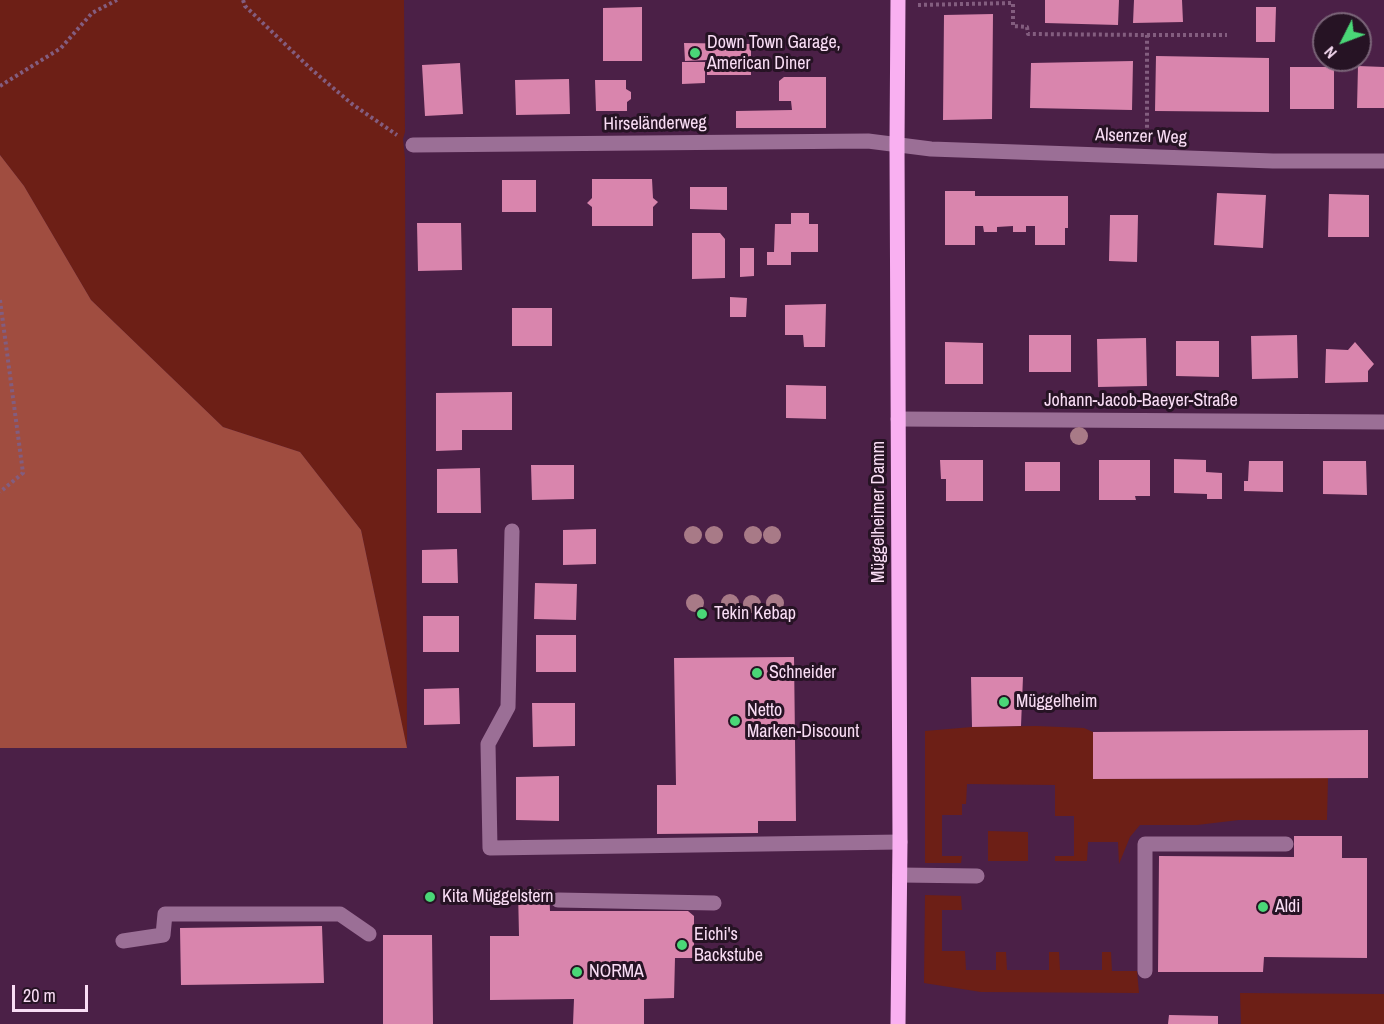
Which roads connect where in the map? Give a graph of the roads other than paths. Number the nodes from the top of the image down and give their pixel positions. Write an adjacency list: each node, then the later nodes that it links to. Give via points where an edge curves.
1 (898, 0): 3 (main road, Müggelheimer Damm)
2 (413, 145): 3 (street, Hirseländerweg, via 848,141)
3 (897, 145): 4 (street, Alsenzer Weg, via 1273,161); 5 (main road, Müggelheimer Damm)
4 (1384, 161)
5 (898, 419): 6 (street, Johann-Jacob-Baeyer-Straße); 8 (main road, Müggelheimer Damm)
6 (1384, 422)
7 (512, 531): 8 (street, via 508,707 488,744 490,848)
8 (900, 843): 10 (main road, Müggelheimer Damm)
9 (1286, 844): 16 (street, via 1145,844)
10 (900, 875): 11 (street); 17 (main road, Müggelheimer Damm)
11 (977, 876)
12 (558, 900): 13 (street)
13 (714, 903)
14 (369, 934): 15 (street, via 340,914 165,914 163,935)
15 (123, 941)
16 (1145, 971)
17 (898, 1024)

